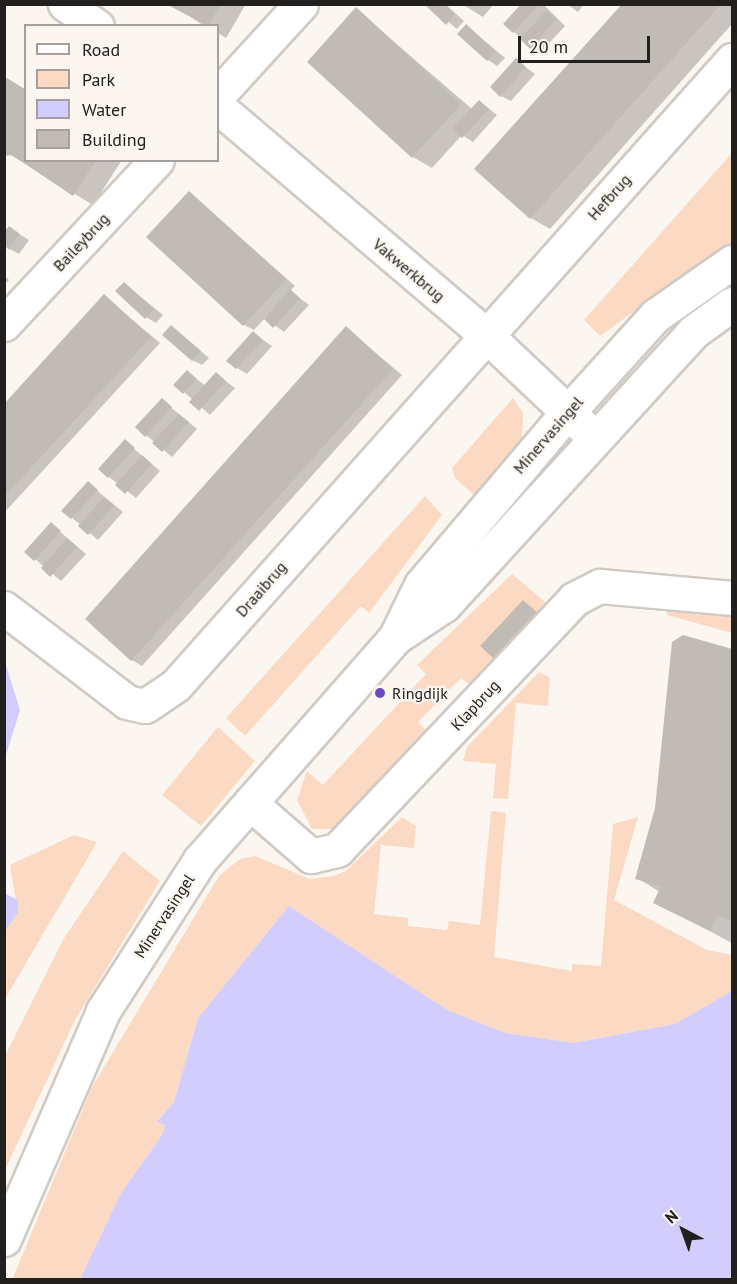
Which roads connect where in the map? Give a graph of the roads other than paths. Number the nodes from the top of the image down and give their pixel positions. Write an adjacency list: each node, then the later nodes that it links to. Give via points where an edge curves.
1 (66, 4): 3 (street)
2 (301, 4): 5 (street)
3 (94, 24)
4 (732, 60): 11 (street, Hefbrug)
5 (219, 94)
6 (219, 108): 11 (street, Vakwerkbrug)
7 (154, 162): 10 (street, Baileybrug)
8 (732, 262): 12 (street, Minervasingel, via 656,315)
9 (732, 304): 13 (street, Minervasingel, via 693,332)
10 (4, 324)
11 (485, 334): 12 (street, Vakwerkbrug); 15 (street, Draaibrug, via 176,685 145,706 105,689)
12 (567, 413): 13 (street, Vakwerkbrug); 16 (street, Minervasingel, via 421,585)
13 (595, 438): 16 (street, Minervasingel, via 444,606)
14 (732, 598): 17 (street, Klapbrug, via 600,586 574,599 337,850 311,856)
15 (4, 608)
16 (394, 638): 17 (street, Minervasingel)
17 (250, 803): 18 (street, Minervasingel, via 177,893 103,1011)
18 (4, 1239)

